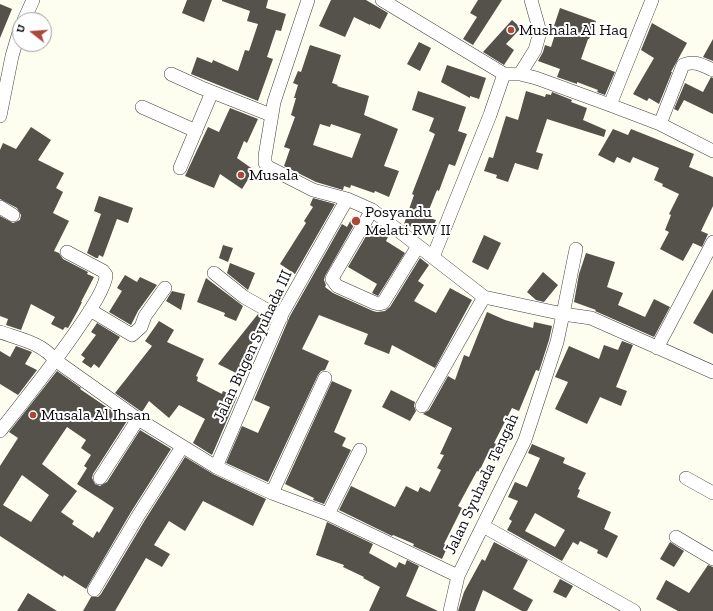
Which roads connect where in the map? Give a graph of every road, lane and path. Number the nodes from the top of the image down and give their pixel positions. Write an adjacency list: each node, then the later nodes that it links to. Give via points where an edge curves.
1 (33, 0): 6 (street)
2 (308, 0): 17 (street)
3 (382, 0): 11 (street)
4 (531, 0): 12 (street, via 540,32 535,50)
5 (652, 0): 14 (street)
6 (28, 12)
7 (12, 43): 8 (street)
8 (6, 53): 16 (street)
9 (713, 70): 18 (street, via 690,62 683,66)
10 (171, 74): 13 (street)
11 (504, 74): 12 (street); 30 (street)
12 (520, 74): 14 (street)
13 (212, 92): 17 (street); 19 (street)
14 (610, 105): 18 (street)
15 (142, 107): 19 (street)
16 (0, 113)
17 (271, 115): 22 (street, via 265,156 268,167 313,190)
18 (660, 124): 20 (street)
19 (196, 131): 21 (street)
20 (713, 151)
21 (180, 168)
22 (347, 199): 24 (street); 36 (street, Jalan Bugen Syuhada III)
23 (0, 207): 25 (street)
24 (372, 210): 27 (street); 27 (street, via 332,279 337,286 375,303 383,303)
25 (13, 214)
26 (713, 242): 38 (street)
27 (418, 246): 30 (street)
28 (576, 249): 35 (street, Jalan Syuhada Tengah)
29 (67, 252): 34 (street, via 106,275 106,283)
30 (432, 257): 33 (street)
31 (214, 273): 36 (street, via 244,297)
32 (164, 288): 34 (street, via 145,316 141,327 132,335)
33 (484, 298): 35 (street); 42 (street)
34 (90, 310): 39 (street)
35 (563, 314): 38 (street, via 591,318); 53 (street, Jalan Syuhada Tengah, via 557,342 525,440)
36 (281, 318): 47 (street, Jalan Bugen Syuhada III)
37 (0, 332): 39 (street, via 42,347)
38 (657, 348): 40 (street)
39 (55, 360): 43 (street); 44 (street)
40 (713, 372)
41 (325, 378): 50 (street)
42 (422, 406)
43 (138, 419): 45 (street); 48 (street)
44 (0, 431)
45 (182, 447): 47 (street); 57 (street)
46 (360, 450): 52 (street)
47 (216, 467): 50 (street)
48 (100, 478)
49 (686, 478): 51 (street)
50 (272, 493): 52 (street)
51 (713, 493)
52 (328, 514): 56 (street)
53 (483, 526): 56 (street, Jalan Syuhada Tengah); 59 (street)
54 (676, 538): 55 (street)
55 (713, 559)
56 (458, 576): 58 (street, Jalan Syuhada Tengah)
57 (94, 590)
58 (452, 605)
59 (634, 611)

